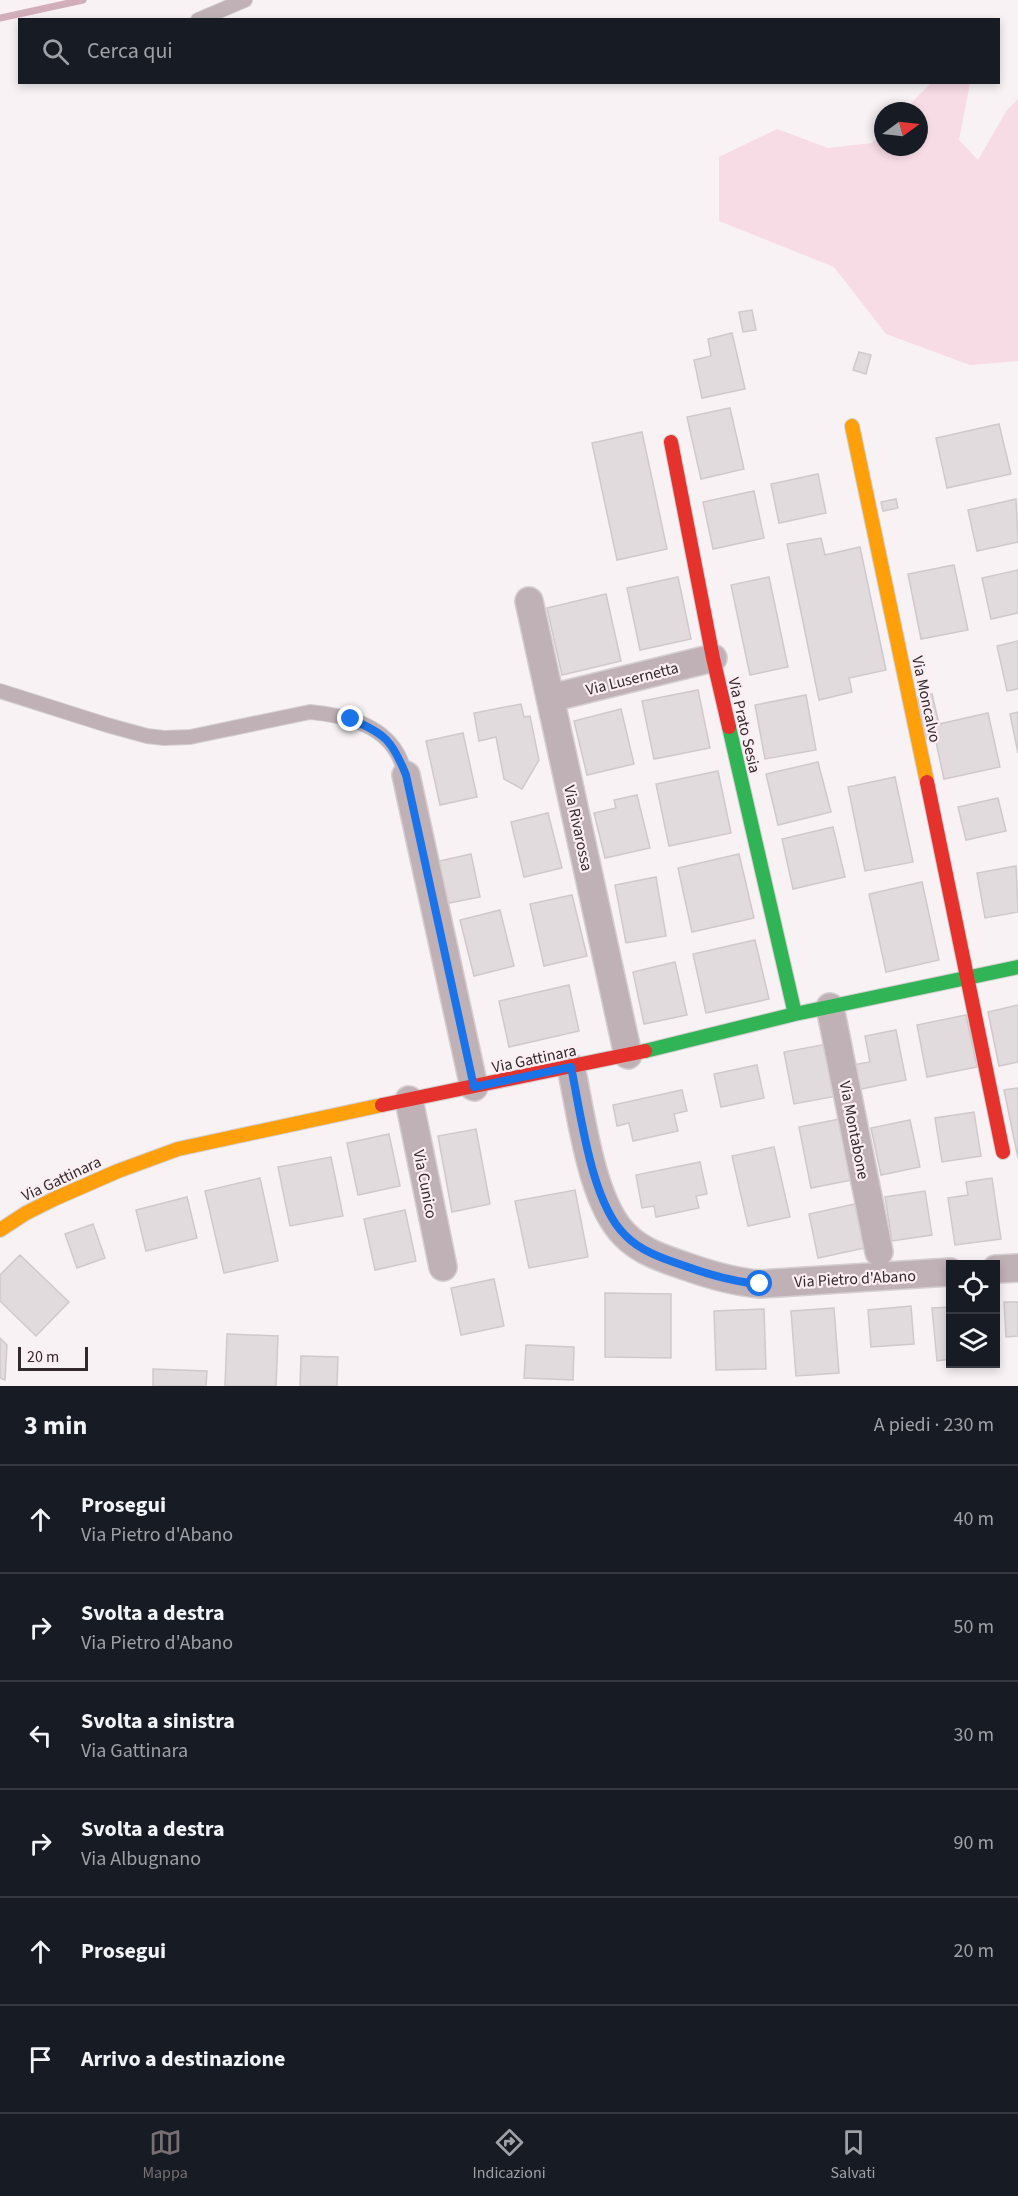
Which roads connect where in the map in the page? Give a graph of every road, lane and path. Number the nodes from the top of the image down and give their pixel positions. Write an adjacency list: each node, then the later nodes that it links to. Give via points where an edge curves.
1 (245, 0): 2 (lane)
2 (203, 18)
3 (852, 426): 11 (street, Via Moncalvo)
4 (671, 442): 6 (street, Via Prato Sesia)
5 (530, 601): 8 (street, Via Rivarossa)
6 (713, 658): 8 (street, Via Lusernetta); 13 (street, Via Prato Sesia)
7 (0, 691): 9 (lane, via 107,725 164,738 190,737 300,713 330,714 359,722 387,738)
8 (551, 698): 14 (street, Via Rivarossa)
9 (406, 775): 16 (street)
10 (1018, 967): 11 (street, Via Gattinara)
11 (969, 979): 12 (street, Via Gattinara); 18 (street, Via Moncalvo)
12 (830, 1007): 13 (street, Via Gattinara); 20 (street, Via Montabone)
13 (795, 1014): 14 (street, Via Gattinara)
14 (628, 1055): 15 (street, Via Gattinara)
15 (571, 1067): 16 (street, Via Gattinara); 24 (street, Via Pietro d'Abano, via 593,1172 605,1203 625,1236 652,1253 705,1273 760,1284)
16 (474, 1087): 17 (street, Via Gattinara)
17 (409, 1100): 19 (street, Via Gattinara, via 170,1151 29,1210); 21 (street, Via Cunico)
18 (1003, 1152)
19 (0, 1230)
20 (879, 1252)
21 (443, 1267)
22 (1018, 1268): 23 (street)
23 (1000, 1269)
24 (946, 1272)

